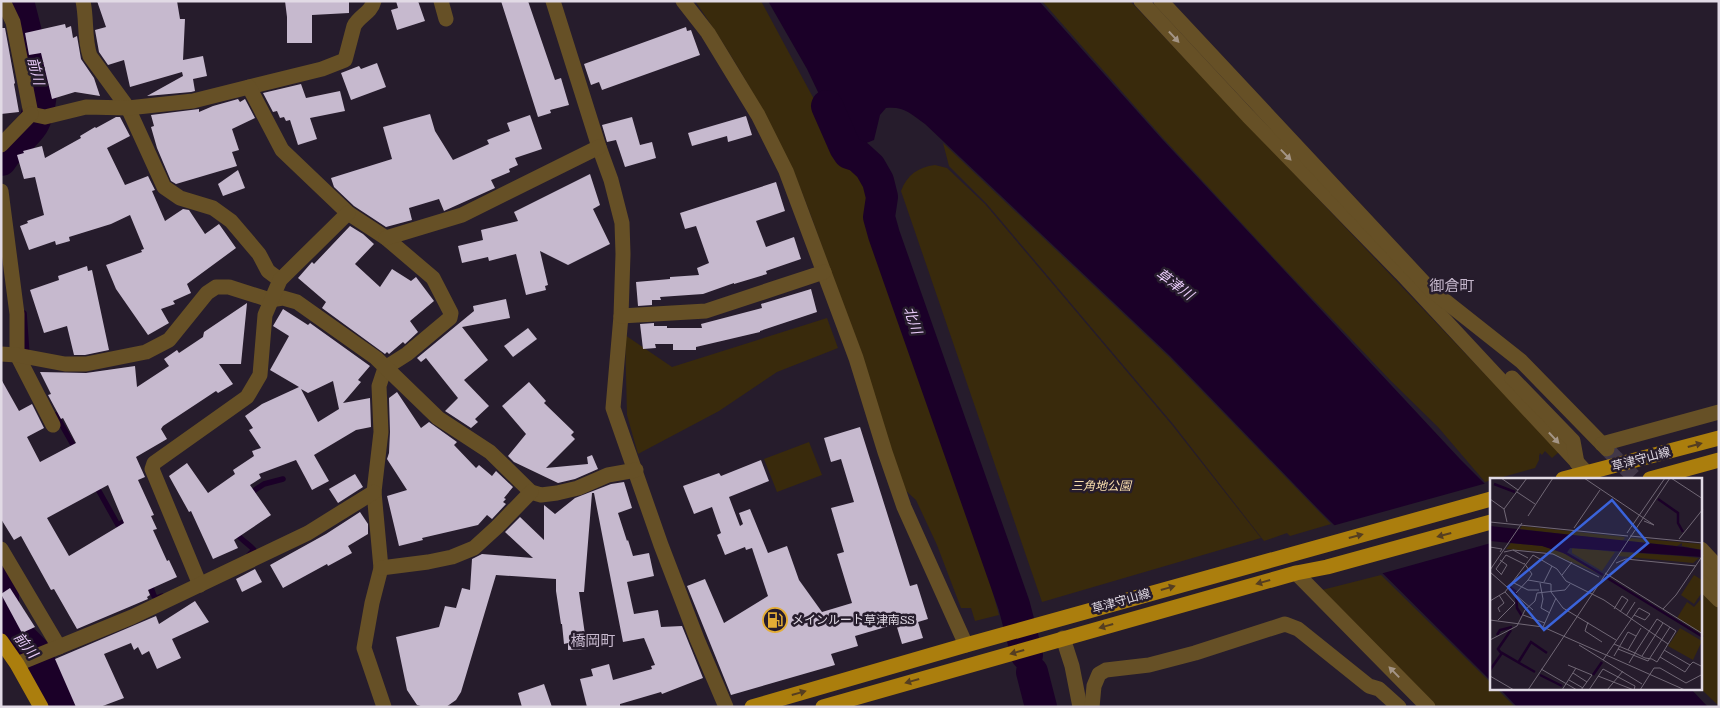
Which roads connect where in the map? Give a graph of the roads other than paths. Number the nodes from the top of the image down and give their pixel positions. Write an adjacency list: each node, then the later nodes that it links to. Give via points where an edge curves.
1 (83, 1): 11 (street, via 90,56)
2 (374, 1): 10 (street, via 354,26 345,60)
3 (441, 1): 9 (street)
4 (553, 1): 14 (street)
5 (683, 1): 18 (street, via 708,33 758,115 786,171)
6 (1141, 1): 29 (street, one-way to 29)
7 (1161, 1): 20 (street)
8 (3, 2): 12 (street, via 14,22)
9 (446, 18)
10 (249, 87): 11 (street, via 193,100); 16 (street, via 282,150)
11 (128, 108): 12 (street, via 86,107 45,117); 19 (street, via 164,187 180,198 213,208 231,221 259,254 268,271)
12 (35, 115): 13 (street)
13 (1, 146)
14 (598, 146): 17 (street, via 462,215); 22 (street, via 622,223)
15 (1, 190): 23 (street, via 17,314)
16 (348, 213): 17 (street); 19 (street)
17 (386, 238): 24 (street, via 433,278 451,313 435,332)
18 (824, 272): 22 (street, via 712,310); 50 (street, via 856,358 904,508)
19 (280, 280): 21 (street)
20 (1430, 290): 25 (street, via 1521,361 1604,446); 29 (street, via 1573,441)
21 (270, 300): 23 (street, via 229,287 216,287 207,293 169,340 146,352 124,357 65,364); 24 (street, via 283,298 297,302 376,358); 44 (street, via 265,315 260,375 247,397 154,463 152,469)
22 (621, 316): 30 (street, via 614,408)
23 (9, 354): 26 (street)
24 (385, 368): 33 (street, via 379,386 381,432); 34 (street, via 438,418 490,452)
25 (1719, 412)
26 (53, 425)
27 (1719, 438): 29 (main road, 草津守山線, one-way to 27)
28 (1719, 460): 32 (main road, 草津守山線)
29 (1582, 468): 31 (main road, 草津守山線)
30 (636, 470): 34 (street, via 608,475 557,493 541,495); 54 (street, via 661,545)
31 (1565, 478)
32 (1654, 478)
33 (374, 492): 39 (street); 44 (street, via 308,533)
34 (531, 492): 39 (street, via 474,548 428,562)
35 (1490, 499): 50 (main road, 草津守山線, one-way to 35)
36 (1490, 522): 42 (main road, 草津守山線, one-way to 42)
37 (1, 549): 49 (street)
38 (1702, 550): 40 (street)
39 (381, 568): 53 (street, via 364,648)
40 (1719, 568)
41 (1702, 570): 45 (street)
42 (1296, 573): 47 (main road, 草津守山線, one-way to 47); 60 (street, one-way to 42)
43 (1702, 583): 46 (street)
44 (200, 585): 49 (street)
45 (1719, 586)
46 (1719, 600)
47 (1064, 638): 56 (main road, 草津守山線, one-way to 56); 57 (street)
48 (1, 641): 51 (main road)
49 (59, 646): 51 (street)
50 (960, 647): 55 (main road, 草津守山線, one-way to 50)
51 (17, 664): 52 (main road)
52 (41, 707)
53 (384, 707)
54 (726, 707)
55 (752, 707)
56 (823, 707)
57 (1080, 707)
58 (1092, 707): 59 (street, via 1094,686 1099,674 1106,670 1149,665 1285,624 1298,629)
59 (1399, 707)
60 (1428, 707)

